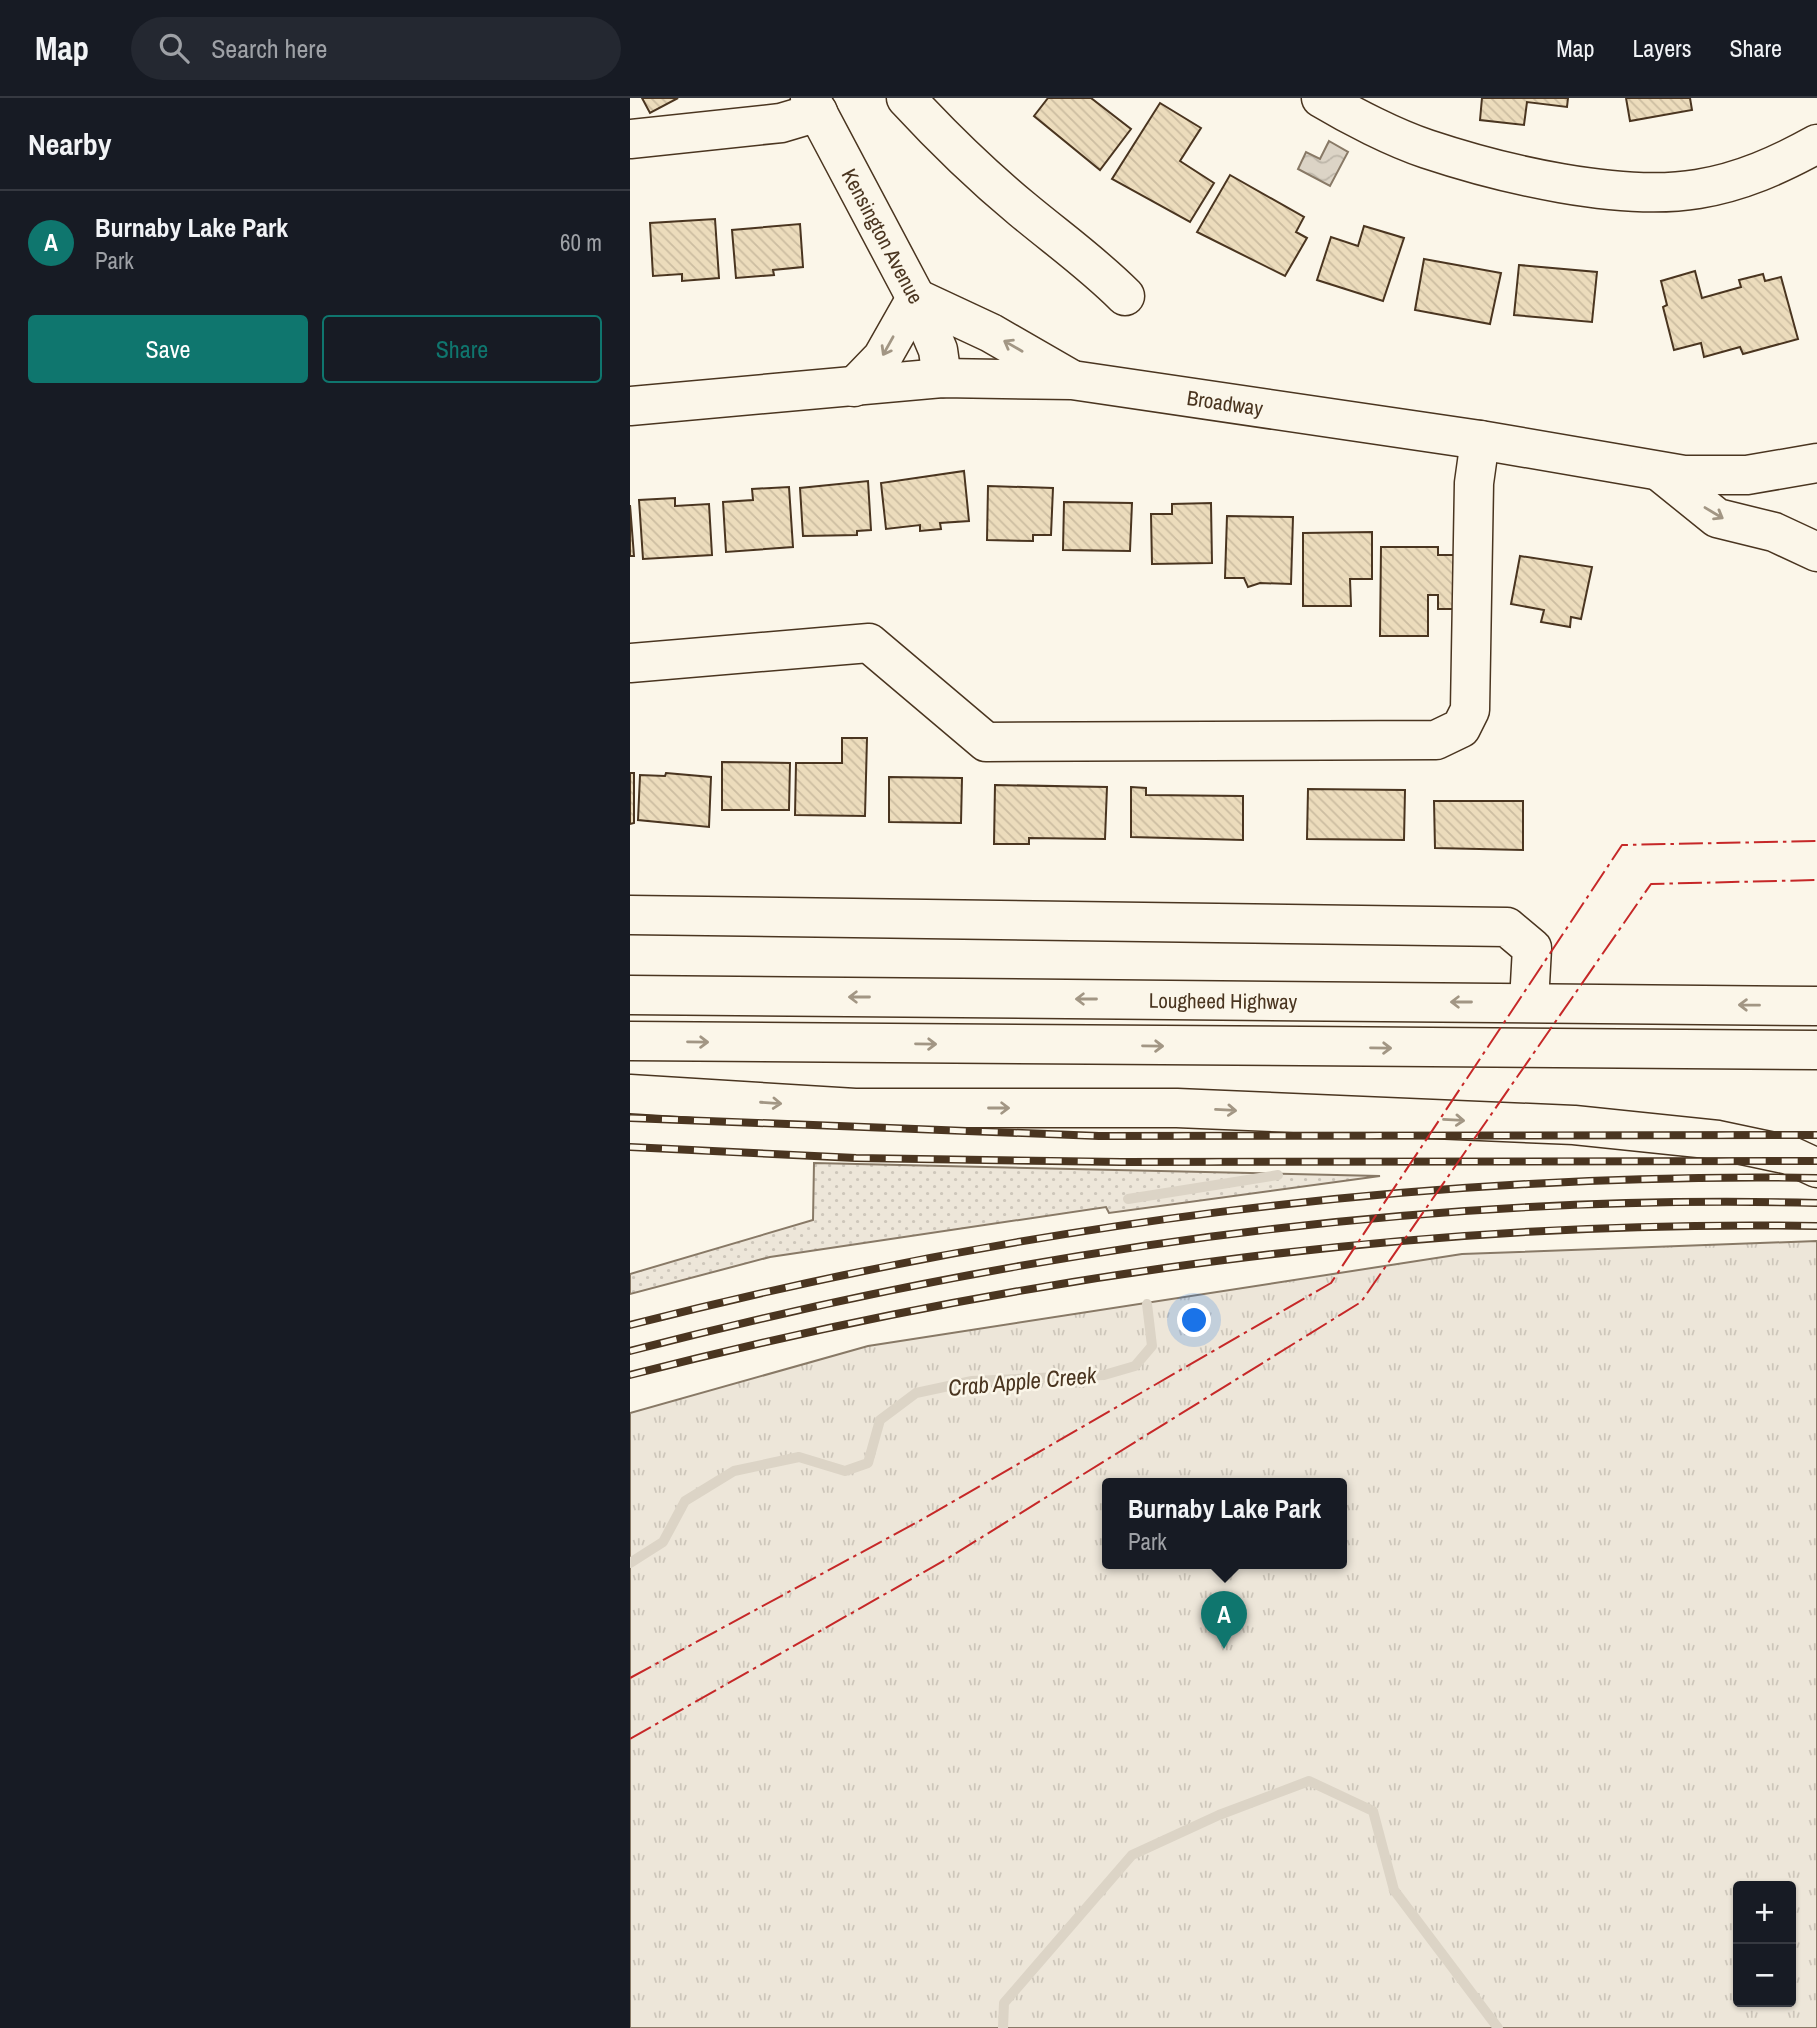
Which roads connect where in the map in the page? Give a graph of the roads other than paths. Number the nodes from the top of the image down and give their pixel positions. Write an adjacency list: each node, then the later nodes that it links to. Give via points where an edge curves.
1 (906, 98): 6 (main road, via 967,160 1086,257)
2 (1321, 98): 5 (main road, via 1424,149 1515,173 1614,190 1659,193 1730,182)
3 (814, 105): 4 (main road, via 781,123); 7 (main road, Kensington Avenue)
4 (630, 139)
5 (1817, 144)
6 (1125, 296)
7 (916, 298): 8 (main road, Kensington Avenue, via 939,350); 9 (main road, one-way to 7); 10 (main road, one-way to 10, via 881,358)
8 (942, 378): 9 (main road, Broadway); 10 (main road, Broadway)
9 (1072, 380): 12 (main road, Broadway)
10 (854, 387): 11 (main road, Broadway)
11 (630, 406)
12 (1480, 440): 14 (main road, Broadway); 16 (main road, via 1474,483 1470,710 1461,729 1436,740 986,742 869,643)
13 (1817, 463): 14 (main road, Broadway, via 1747,475)
14 (1660, 472): 15 (main road, one-way to 15, via 1717,518 1774,532)
15 (1817, 552)
16 (630, 663)
17 (630, 915): 19 (main road, via 1507,927 1532,948)
18 (630, 995): 19 (main road, Lougheed Highway, one-way to 18)
19 (1529, 1002): 20 (main road, Lougheed Highway, one-way to 19)
20 (1817, 1006)
21 (630, 1041): 22 (main road, one-way to 22)
22 (1817, 1050)
23 (630, 1094): 24 (main road, one-way to 24, via 855,1108 1177,1108 1574,1125 1718,1140)
24 (1803, 1162)

